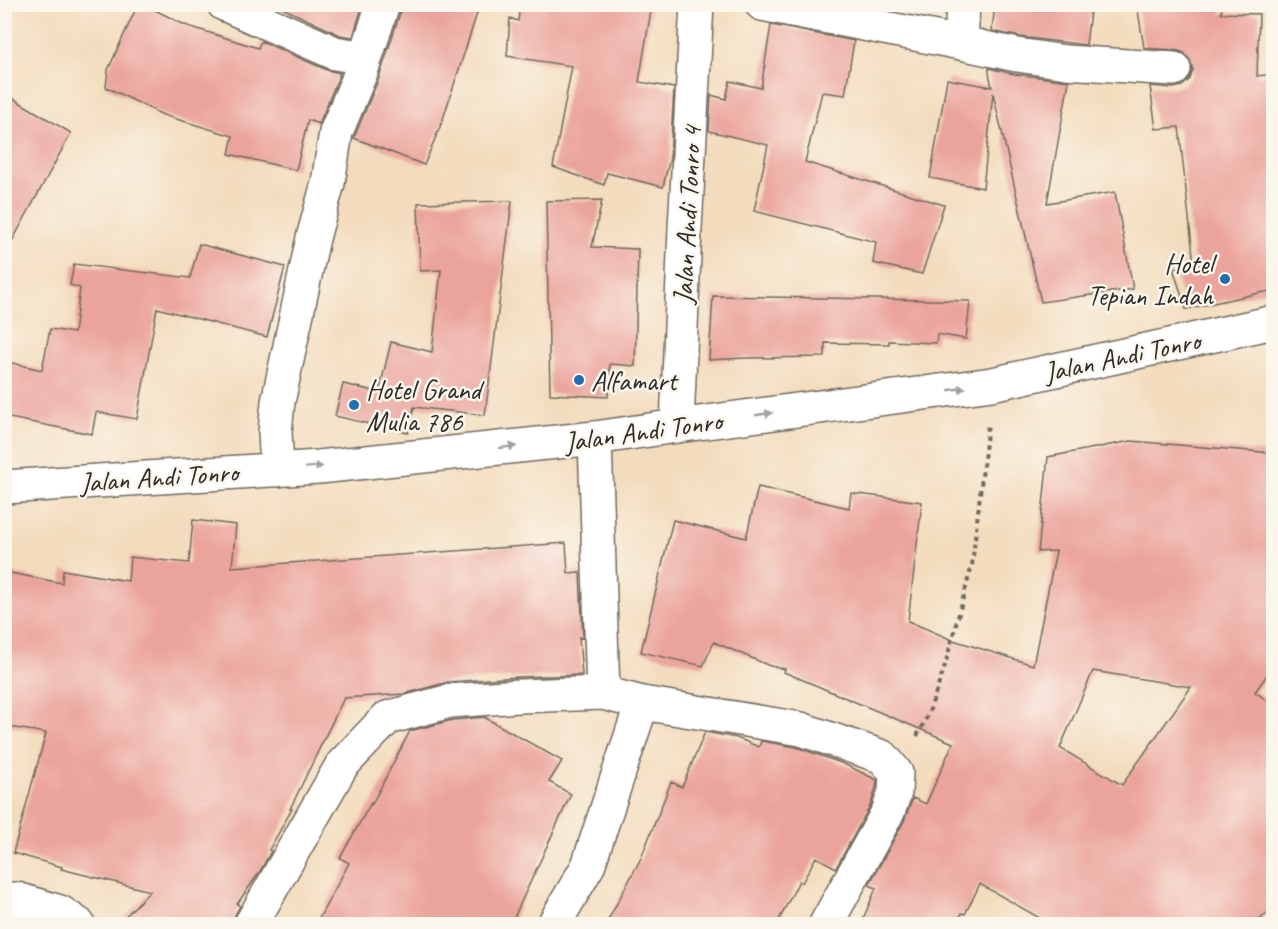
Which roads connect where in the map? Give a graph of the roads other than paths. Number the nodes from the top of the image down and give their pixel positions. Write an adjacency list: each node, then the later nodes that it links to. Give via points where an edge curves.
1 (224, 4): 7 (street, via 335,53)
2 (383, 4): 7 (street)
3 (697, 4): 10 (street, Jalan Andi Tonro 4)
4 (762, 4): 6 (street)
5 (963, 4): 6 (street)
6 (961, 43): 8 (street, via 1066,62)
7 (365, 58): 12 (street, via 336,132 328,183 293,328 278,402)
8 (1174, 69)
9 (1274, 322): 10 (street, Jalan Andi Tonro, one-way to 9, via 992,384)
10 (677, 426): 11 (street, Jalan Andi Tonro)
11 (595, 438): 12 (street, Jalan Andi Tonro, one-way to 11); 14 (street)
12 (278, 470): 13 (street, Jalan Andi Tonro)
13 (4, 487)
14 (603, 693): 15 (street); 18 (street, via 450,701 387,718 342,765)
15 (642, 703): 19 (street, via 588,866); 20 (street, via 801,729 883,757 896,773 895,792 888,812)
16 (4, 899): 17 (street, via 60,912)
17 (78, 924)
18 (251, 924)
19 (554, 924)
20 (826, 924)

